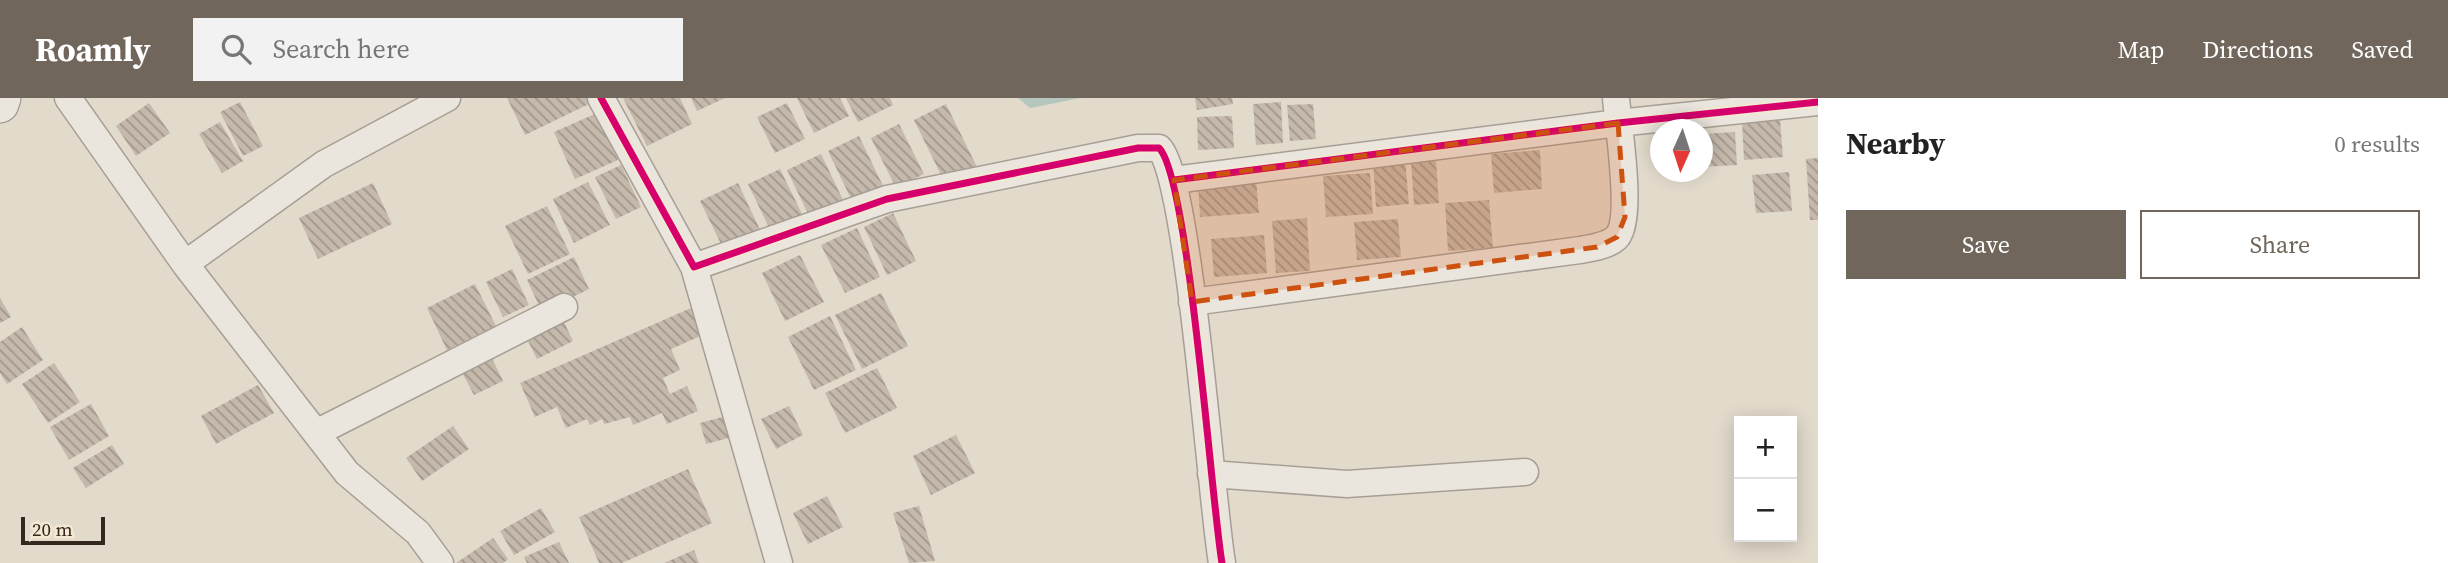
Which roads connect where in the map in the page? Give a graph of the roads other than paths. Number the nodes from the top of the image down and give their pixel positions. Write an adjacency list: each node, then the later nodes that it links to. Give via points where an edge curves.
1 (2, 98): 6 (main road)
2 (68, 98): 9 (street)
3 (601, 98): 10 (street)
4 (436, 101): 9 (street, via 324,164)
5 (1818, 102): 7 (street)
6 (0, 104)
7 (1617, 111): 8 (street); 11 (street, via 1625,217 1617,237 1609,242 1580,250)
8 (1174, 180): 10 (street, via 1159,148 1138,148 887,199); 11 (street)
9 (185, 264): 13 (street)
10 (694, 267): 17 (street)
11 (1192, 302): 15 (street)
12 (564, 307): 13 (street)
13 (316, 433): 16 (street, via 347,473 418,533)
14 (1525, 472): 15 (street, via 1347,484)
15 (1211, 474): 18 (street)
16 (440, 563)
17 (779, 563)
18 (1222, 563)

